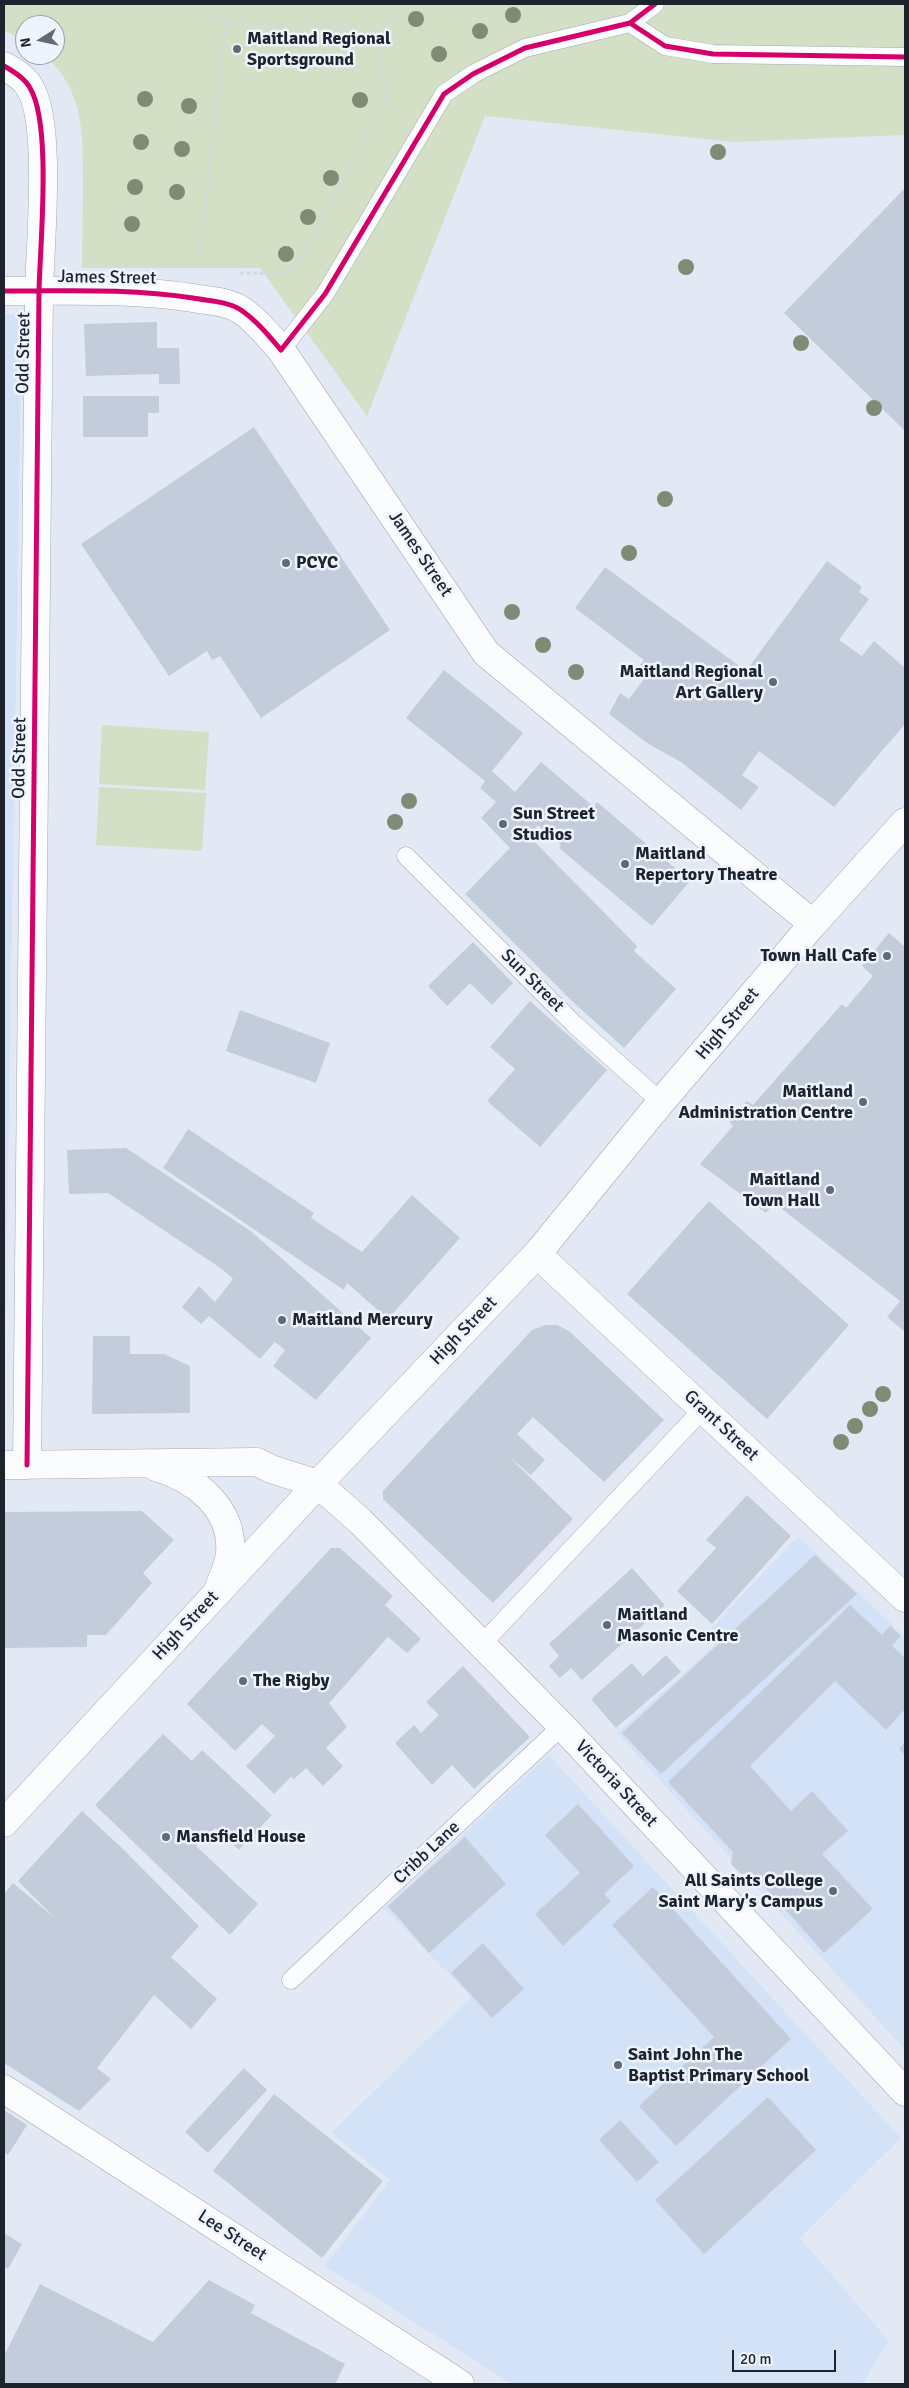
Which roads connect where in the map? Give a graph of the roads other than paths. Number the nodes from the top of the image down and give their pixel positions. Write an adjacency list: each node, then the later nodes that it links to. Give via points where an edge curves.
1 (655, 4): 2 (lane)
2 (630, 23): 3 (lane, via 665,46 713,54); 7 (lane, via 525,48 472,74 444,94 324,294)
3 (905, 57)
4 (4, 66): 6 (street, Odd Street, via 30,86 37,104 42,160)
5 (4, 291): 6 (street, James Street)
6 (39, 291): 7 (street, James Street, via 131,290 215,300 240,310 259,325); 15 (street, Odd Street)
7 (281, 350): 10 (street, James Street, via 486,653)
8 (905, 822): 10 (street, High Street)
9 (406, 856): 11 (lane, Sun Street, via 574,1024)
10 (813, 924): 11 (street, High Street)
11 (661, 1102): 12 (street, High Street)
12 (537, 1254): 13 (street, Grant Street); 16 (street, High Street)
13 (703, 1409): 18 (street, Grant Street); 19 (lane)
14 (144, 1464): 15 (street); 16 (street, via 257,1462); 17 (street, via 175,1472 209,1495 223,1517 230,1553)
15 (16, 1465)
16 (318, 1484): 17 (street, High Street); 19 (street, Victoria Street, via 361,1522)
17 (217, 1593): 21 (street, High Street)
18 (905, 1598)
19 (482, 1644): 20 (street, Victoria Street)
20 (562, 1726): 22 (lane, Cribb Lane); 24 (street, Victoria Street)
21 (4, 1823)
22 (291, 1980)
23 (4, 2089): 25 (street, Lee Street)
24 (905, 2092)
25 (460, 2384)

